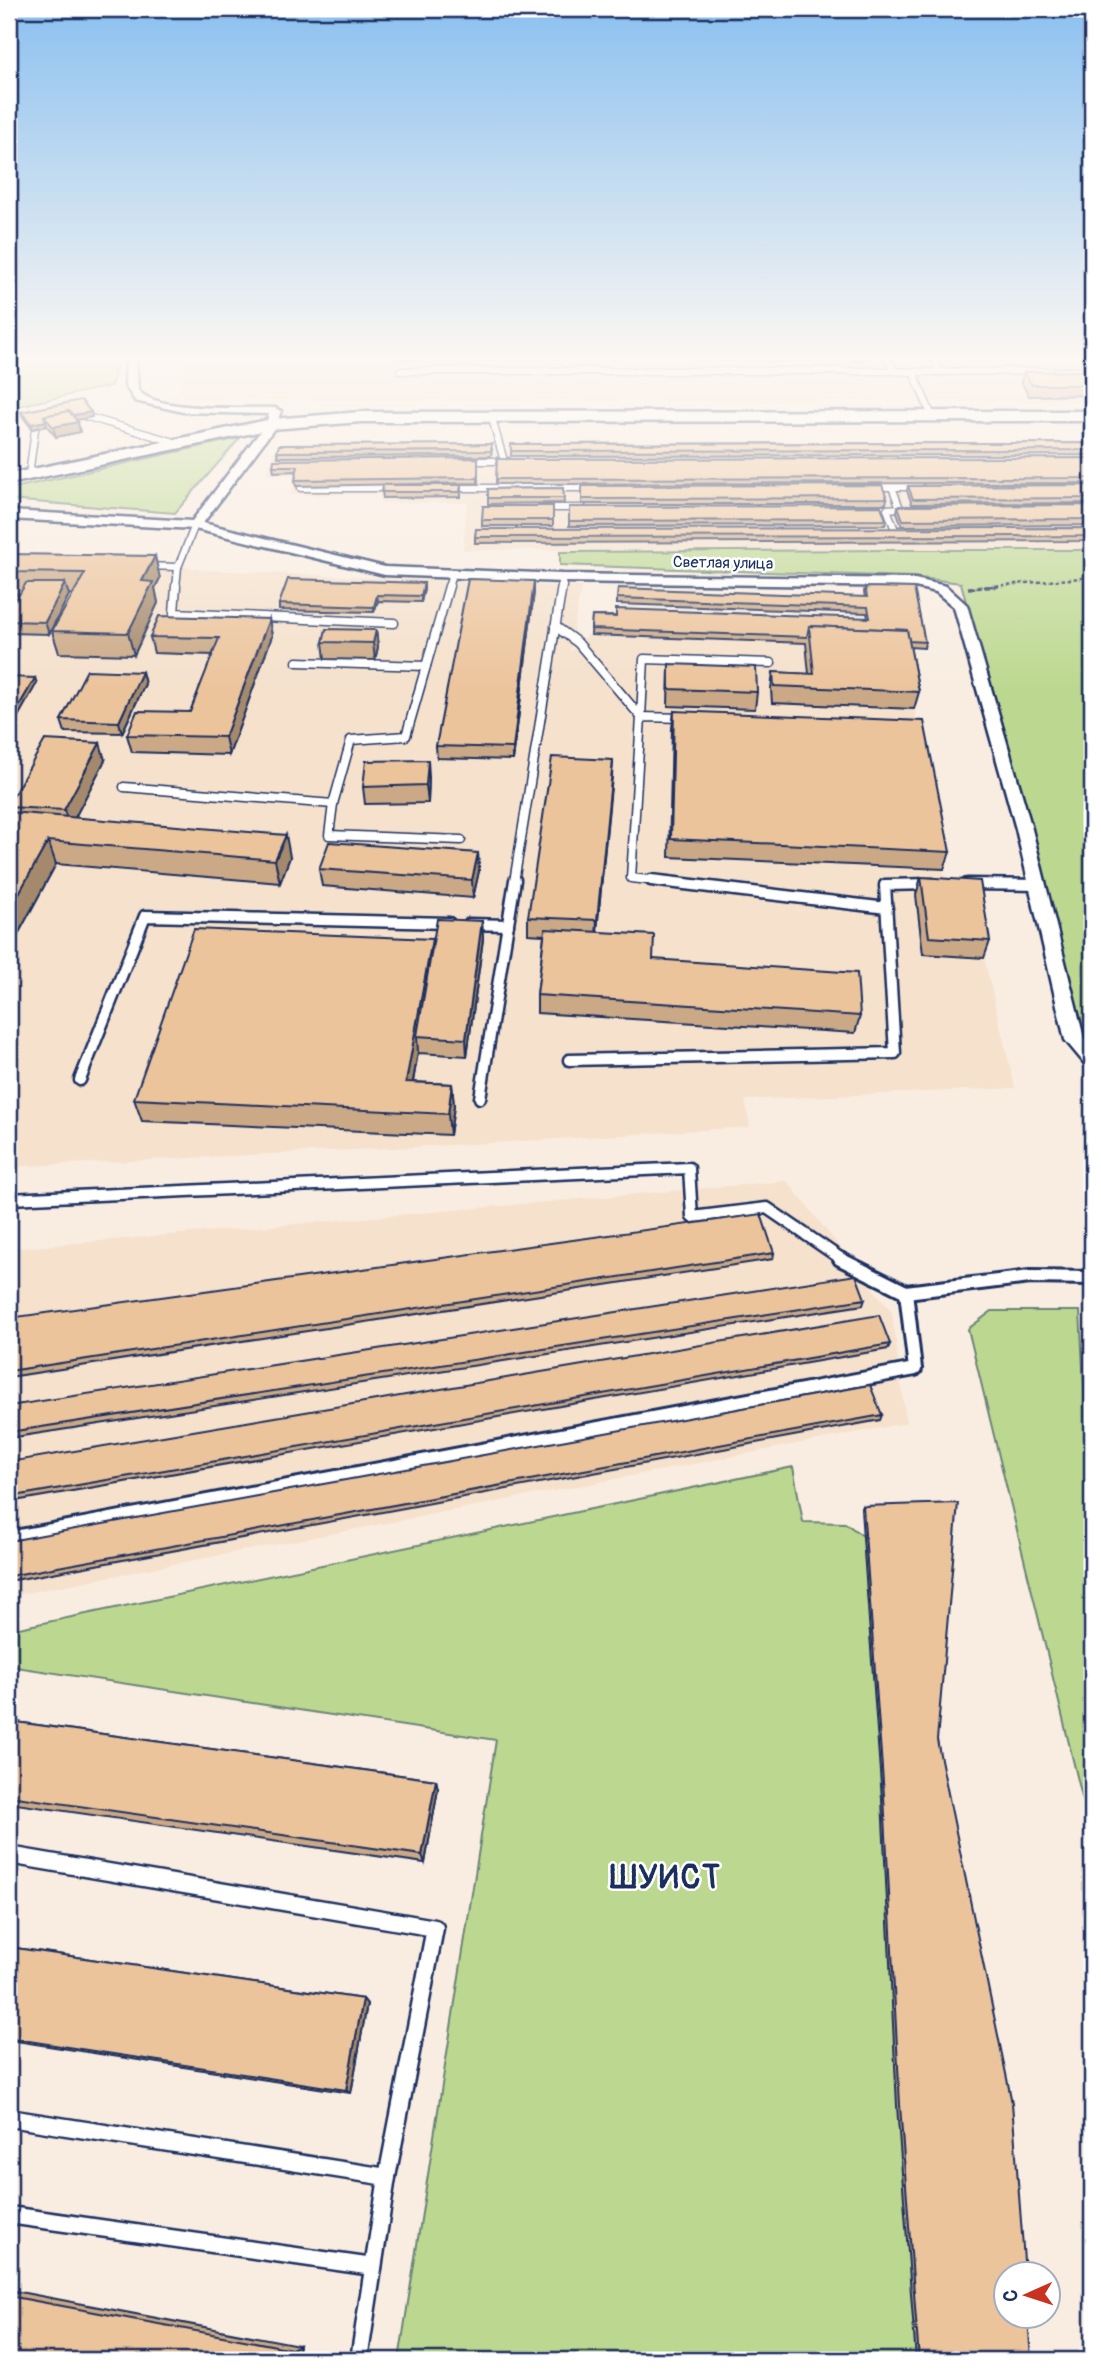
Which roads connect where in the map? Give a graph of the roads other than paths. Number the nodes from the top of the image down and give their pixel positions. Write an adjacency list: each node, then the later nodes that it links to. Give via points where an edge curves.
1 (30, 469): 4 (lane)
2 (59, 469): 4 (street)
3 (238, 469): 20 (street)
4 (29, 475): 5 (street)
5 (9, 479)
6 (865, 487): 7 (lane)
7 (892, 487): 8 (lane); 15 (lane)
8 (932, 487)
9 (301, 488): 10 (lane)
10 (411, 488)
11 (438, 488): 12 (lane)
12 (603, 488)
13 (525, 508): 14 (lane)
14 (595, 508)
15 (900, 508): 16 (lane); 18 (lane)
16 (914, 508)
17 (873, 509): 18 (lane)
18 (887, 509): 22 (lane)
19 (9, 515): 20 (street, Светлая улица)
20 (195, 524): 25 (lane); 26 (street, Светлая улица, via 385,571)
21 (881, 530): 22 (lane)
22 (895, 530): 23 (lane)
23 (908, 530)
24 (139, 566): 25 (lane)
25 (178, 567): 28 (lane, via 174,612)
26 (452, 574): 27 (street, Светлая улица); 32 (lane)
27 (563, 578): 29 (lane); 40 (street, Светлая улица, via 915,583 941,589 960,605)
28 (394, 623)
29 (555, 626): 33 (lane, via 578,643); 42 (lane)
30 (297, 662): 32 (lane)
31 (771, 663): 33 (lane, via 643,659)
32 (426, 666): 36 (lane, via 405,736 351,740)
33 (641, 717): 34 (lane); 41 (lane, via 631,878)
34 (695, 719)
35 (124, 787): 36 (lane)
36 (333, 804): 37 (lane, via 329,835)
37 (461, 840)
38 (944, 884): 41 (lane, via 885,885)
39 (957, 884): 40 (lane)
40 (1037, 885): 43 (street, via 1075,1040)
41 (887, 908): 44 (lane, via 895,1054)
42 (508, 925): 45 (lane, via 145,916); 46 (lane)
43 (1092, 1059)
44 (569, 1060)
45 (80, 1080)
46 (480, 1098)
47 (9, 1199): 49 (lane, via 689,1168 692,1217 766,1208 848,1264)
48 (1092, 1278): 49 (lane, via 1030,1277)
49 (906, 1292): 50 (lane, via 915,1369)
50 (9, 1538)
51 (9, 1855): 53 (lane, via 435,1928)
52 (9, 2118): 53 (lane)
53 (387, 2177): 55 (lane)
54 (9, 2215): 55 (lane)
55 (373, 2267): 56 (lane)
56 (359, 2360)

